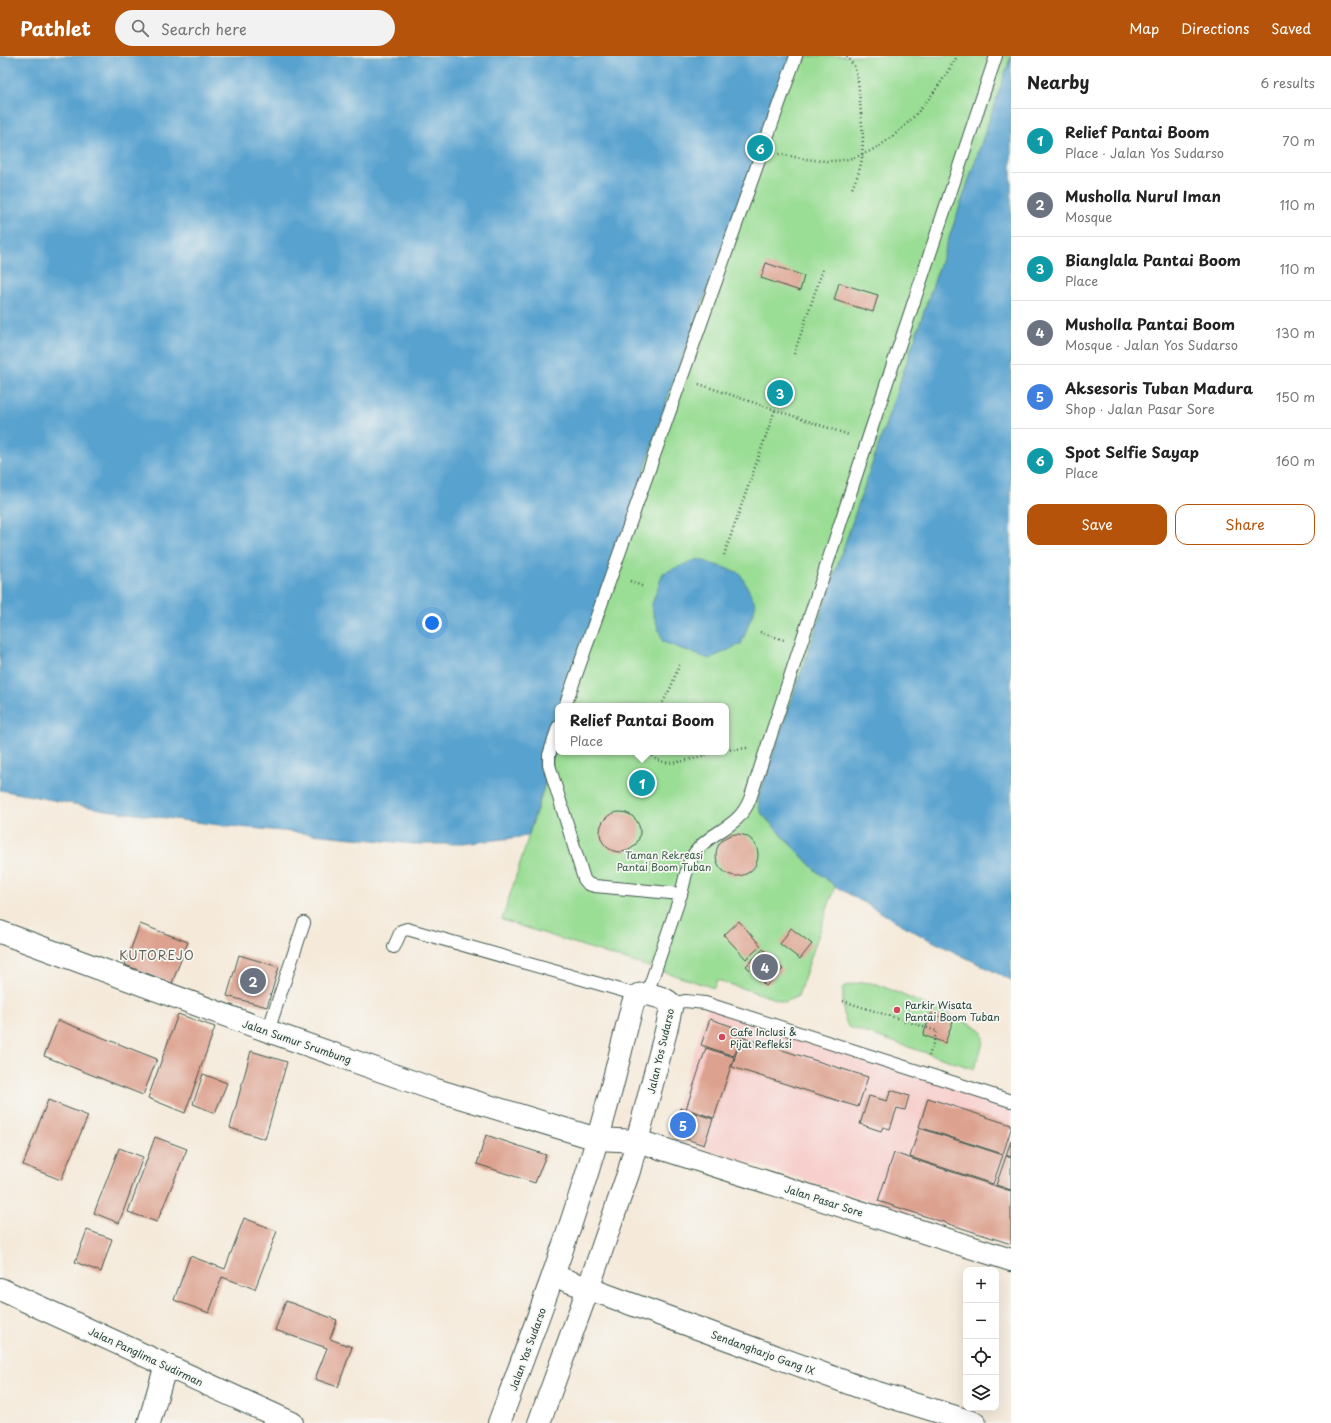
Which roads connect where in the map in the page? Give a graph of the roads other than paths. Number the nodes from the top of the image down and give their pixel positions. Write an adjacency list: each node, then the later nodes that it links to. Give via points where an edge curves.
1 (796, 56): 3 (lane)
2 (996, 56): 5 (lane, via 747,806 731,825 697,849 691,858)
3 (566, 703)
4 (555, 736): 5 (lane, via 549,755 550,765 584,880 595,886)
5 (681, 894): 9 (lane)
6 (304, 923): 11 (lane)
7 (0, 932): 11 (main road, Jalan Sumur Srumbung)
8 (394, 946): 9 (lane, via 400,931 407,929)
9 (642, 994): 10 (main road, Jalan Yos Sudarso, via 666,1000); 13 (main road, Jalan Yos Sudarso, via 633,1003)
10 (671, 1004): 12 (lane, via 685,1000 705,1003); 14 (main road, Jalan Yos Sudarso)
11 (268, 1031): 13 (main road, Jalan Sumur Srumbung, via 433,1089)
12 (1011, 1102)
13 (597, 1139): 14 (main road, Jalan Sumur Srumbung); 16 (main road, Jalan Yos Sudarso)
14 (638, 1141): 15 (main road, Jalan Pasar Sore); 18 (main road, Jalan Yos Sudarso)
15 (1011, 1260)
16 (554, 1276): 18 (main road, Sendangharjo Gang IX); 22 (main road, Jalan Yos Sudarso)
17 (0, 1288): 19 (main road, Jalan Panglima Sudirman)
18 (588, 1289): 23 (main road, Jalan Yos Sudarso); 24 (main road, Sendangharjo Gang IX, via 865,1389)
19 (166, 1365): 20 (main road); 21 (main road, Jalan Panglima Sudirman)
20 (149, 1423)
21 (292, 1423)
22 (500, 1423)
23 (539, 1423)
24 (975, 1423)

